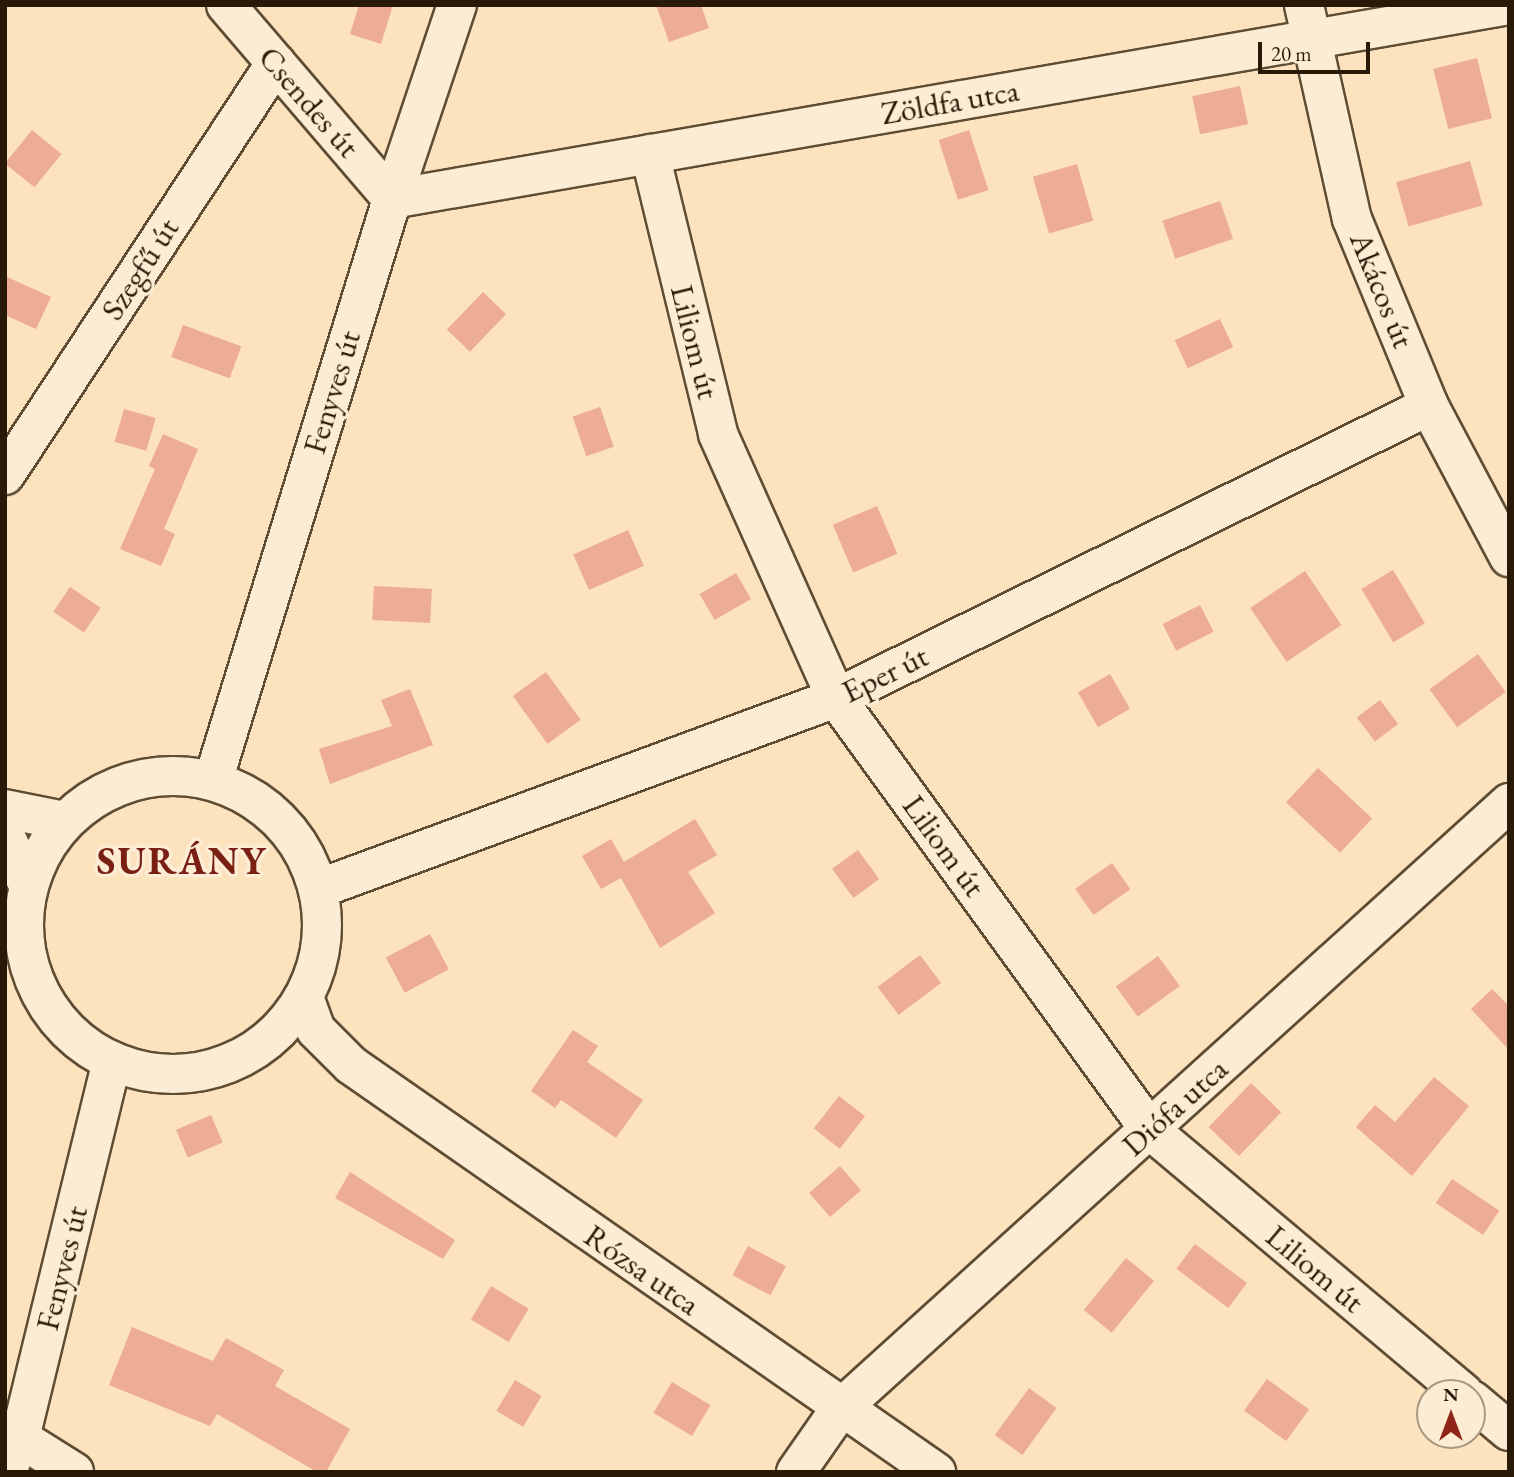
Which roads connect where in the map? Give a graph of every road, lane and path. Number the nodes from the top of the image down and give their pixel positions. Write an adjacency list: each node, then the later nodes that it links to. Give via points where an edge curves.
1 (226, 5): 5 (street, Csendes út)
2 (457, 5): 7 (street, Fenyves út)
3 (1509, 5): 4 (street, Zöldfa utca)
4 (1306, 22): 6 (street, Zöldfa utca); 8 (street, Akácos út, via 1352,219)
5 (276, 63): 7 (street, Csendes út); 9 (street, Szegfű út)
6 (650, 154): 7 (street, Zöldfa utca); 11 (street, Liliom út, via 718,434)
7 (392, 198): 12 (street, Fenyves út)
8 (1429, 406): 10 (street, Akácos út); 11 (street, Eper út)
9 (5, 475)
10 (1509, 557)
11 (836, 698): 18 (street, Eper út); 23 (street, Liliom út)
12 (213, 781): 15 (street, via 161,776 110,788); 18 (street, via 255,800 291,834)
13 (1509, 803): 23 (street, Diófa utca)
14 (5, 809): 15 (street)
15 (64, 821): 17 (street, via 40,854)
16 (5, 835): 17 (street)
17 (28, 884): 21 (street, via 24,943 40,994 76,1040)
18 (318, 890): 19 (street, via 321,947)
19 (304, 997): 20 (street, via 273,1037); 22 (street, via 316,1030)
20 (249, 1054): 21 (street, via 198,1072 160,1074); 22 (street, via 298,1053)
21 (112, 1062): 28 (street, Fenyves út)
22 (351, 1065): 25 (street, Rózsa utca)
23 (1150, 1129): 24 (street, Liliom út); 25 (street, Diófa utca)
24 (1446, 1379)
25 (840, 1409): 30 (street, Diófa utca); 31 (street, Rózsa utca)
26 (1486, 1412): 27 (street)
27 (1509, 1431)
28 (14, 1455): 29 (street)
29 (74, 1472)
30 (796, 1472)
31 (936, 1472)

